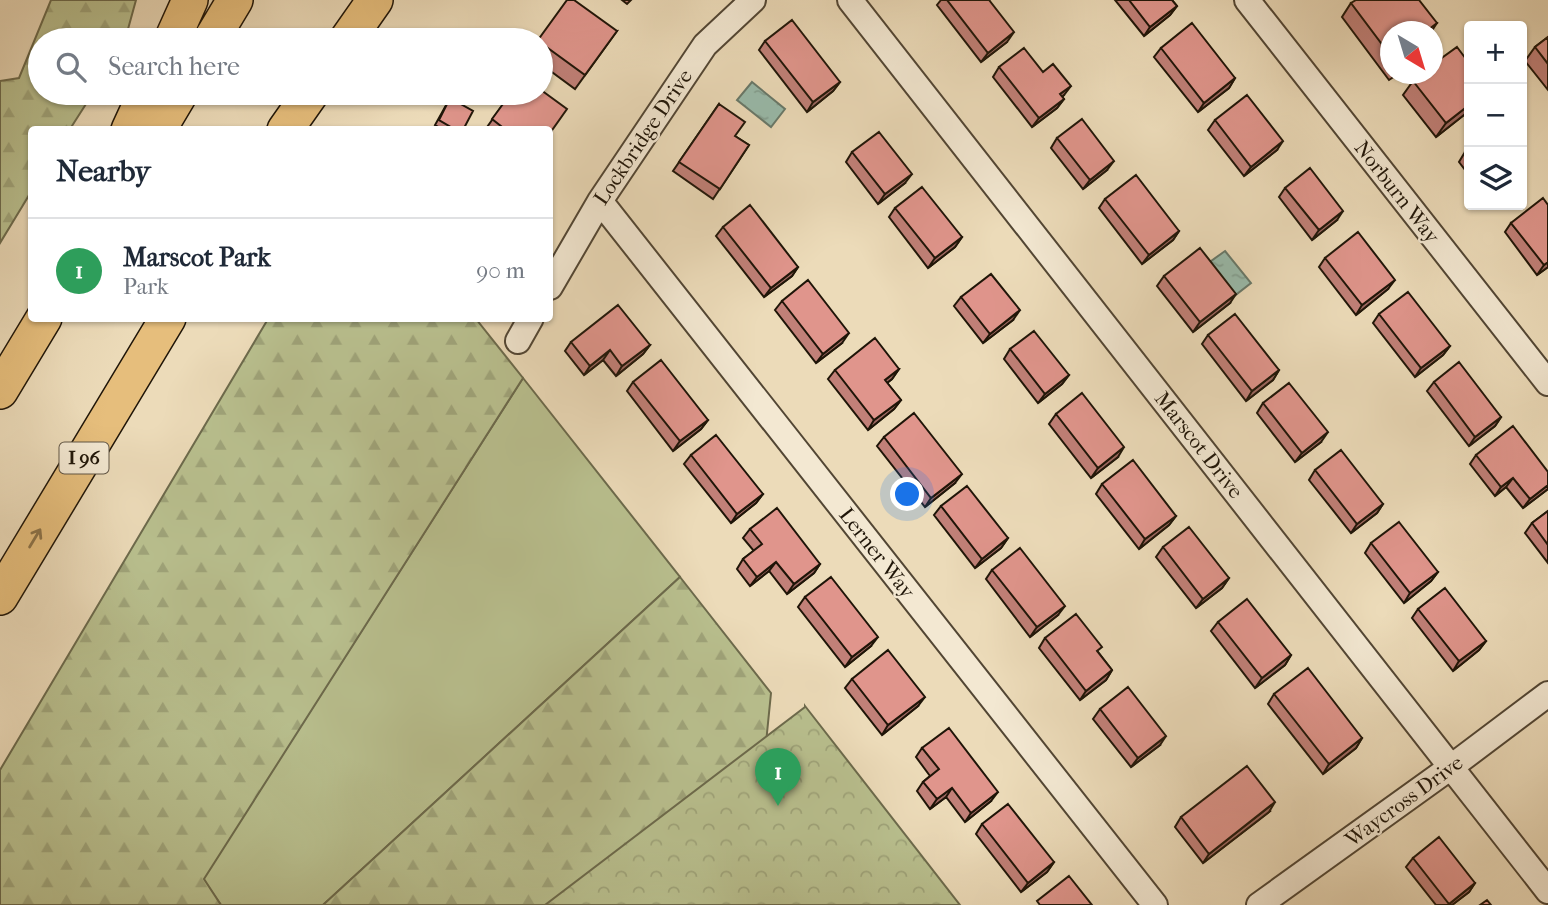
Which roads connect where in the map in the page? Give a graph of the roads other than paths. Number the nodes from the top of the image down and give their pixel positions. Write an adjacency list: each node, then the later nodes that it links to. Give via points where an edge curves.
1 (190, 0): 8 (highway)
2 (235, 0): 9 (highway)
3 (361, 0): 10 (highway)
4 (375, 0): 11 (highway)
5 (754, 0): 20 (street, Lockbridge Drive, via 705,45)
6 (850, 0): 30 (street, Marscot Drive)
7 (1247, 0): 26 (street, Norburn Way)
8 (177, 28)
9 (218, 28)
10 (344, 28)
11 (355, 28)
12 (140, 105): 16 (highway)
13 (173, 105): 17 (highway)
14 (298, 105): 18 (highway)
15 (302, 105): 19 (highway)
16 (131, 126)
17 (160, 126)
18 (286, 126)
19 (287, 126)
20 (600, 201): 21 (street, Lockbridge Drive); 32 (street, Lerner Way)
21 (553, 282)
22 (42, 322): 27 (highway)
23 (166, 322): 28 (highway, I 96, one-way to 23)
24 (529, 322): 25 (street)
25 (518, 341)
26 (1548, 383)
27 (0, 391)
28 (0, 597)
29 (1548, 694): 30 (street, Waycross Drive)
30 (1451, 767): 31 (street, Marscot Drive); 33 (street, Waycross Drive)
31 (1548, 891)
32 (1154, 905)
33 (1259, 905)

